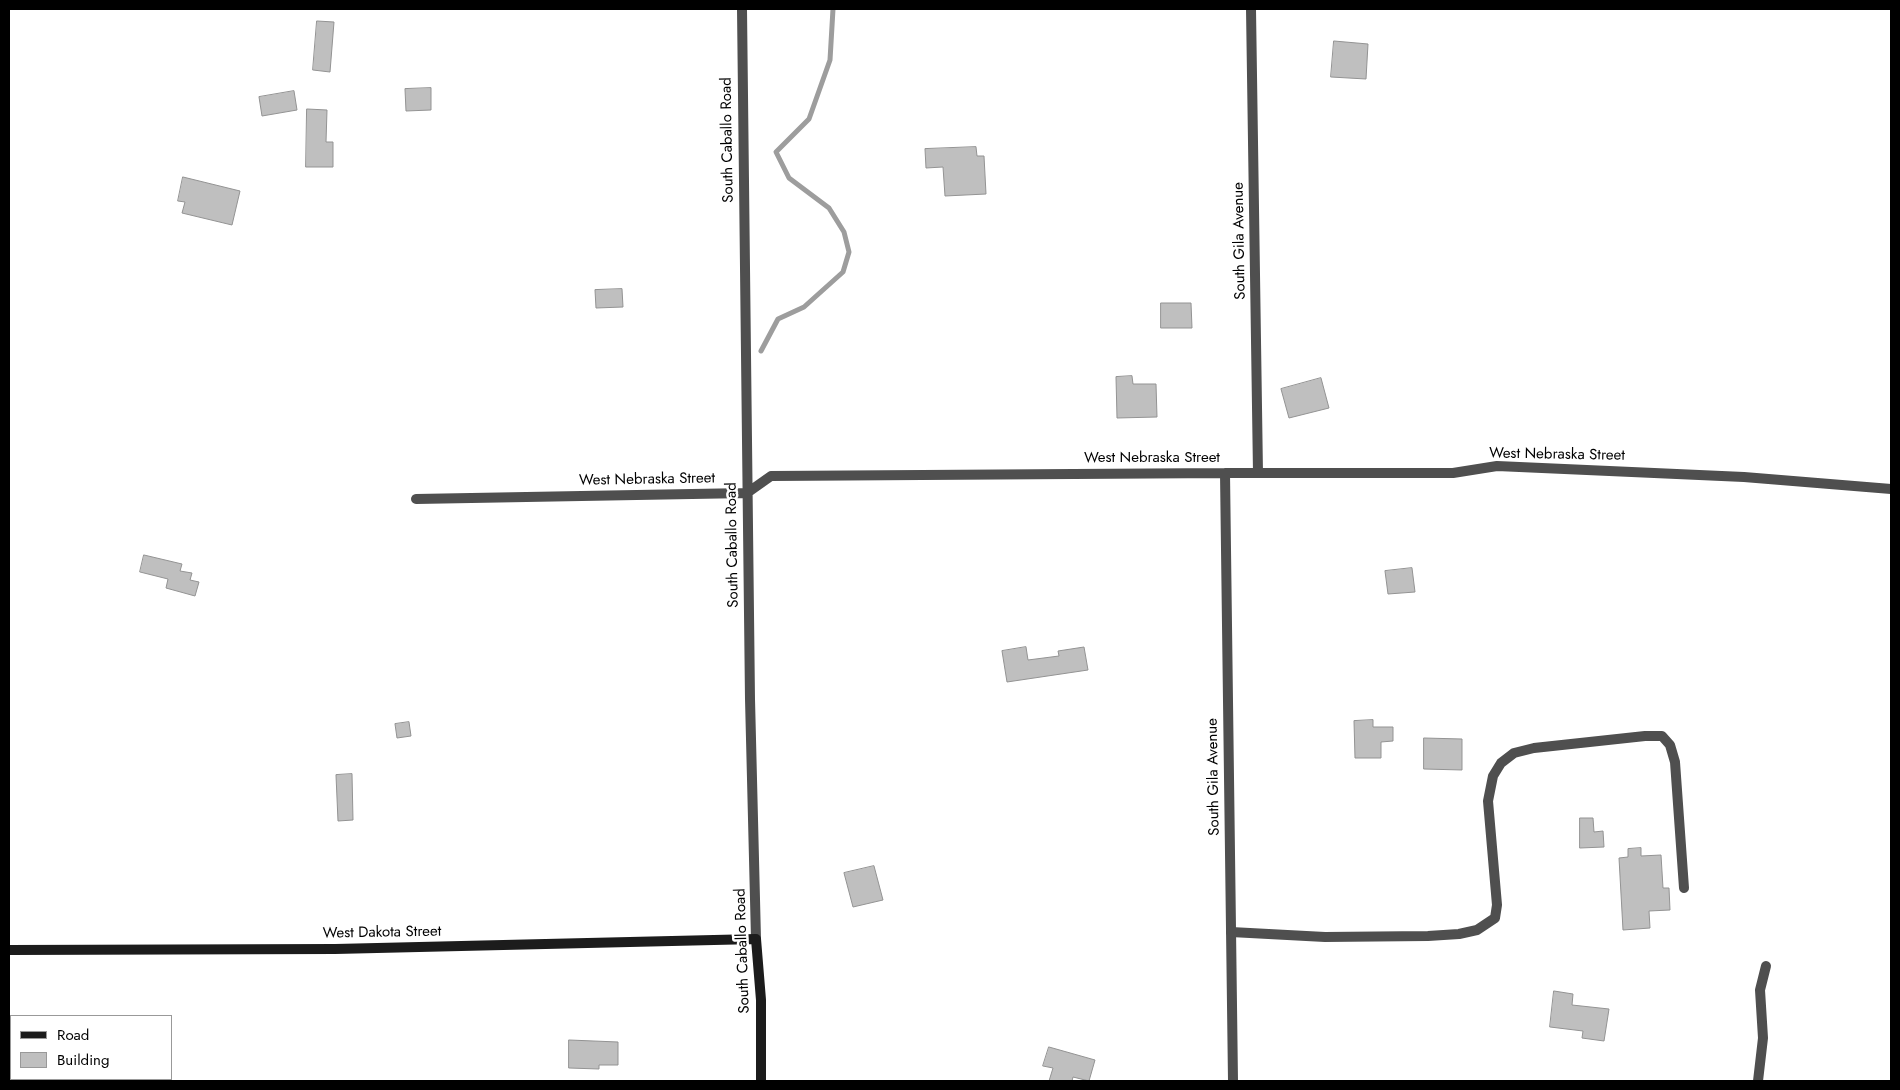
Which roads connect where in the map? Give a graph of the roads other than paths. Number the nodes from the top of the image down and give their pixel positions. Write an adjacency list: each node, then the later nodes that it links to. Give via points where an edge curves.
1 (742, 9): 6 (street, South Caballo Road)
2 (1251, 9): 4 (street, South Gila Avenue)
3 (1225, 472): 4 (street, West Nebraska Street); 6 (street, West Nebraska Street, via 771,476); 9 (street, South Gila Avenue)
4 (1258, 472): 5 (street, West Nebraska Street, via 1453,473 1497,466 1744,477)
5 (1891, 490)
6 (747, 493): 7 (street, West Nebraska Street); 10 (street, South Caballo Road)
7 (416, 499)
8 (1684, 888): 9 (street, via 1675,762 1670,745 1662,736 1645,736 1534,748 1514,754 1501,763 1493,776 1488,802 1497,905 1495,918 1477,930 1419,936 1325,937)
9 (1231, 932): 14 (street, South Gila Avenue)
10 (756, 939): 11 (street, West Dakota Street, via 335,949); 13 (street, South Caballo Road)
11 (9, 950)
12 (1766, 966): 15 (street, via 1760,990 1763,1038)
13 (761, 1081)
14 (1233, 1081)
15 (1758, 1081)

